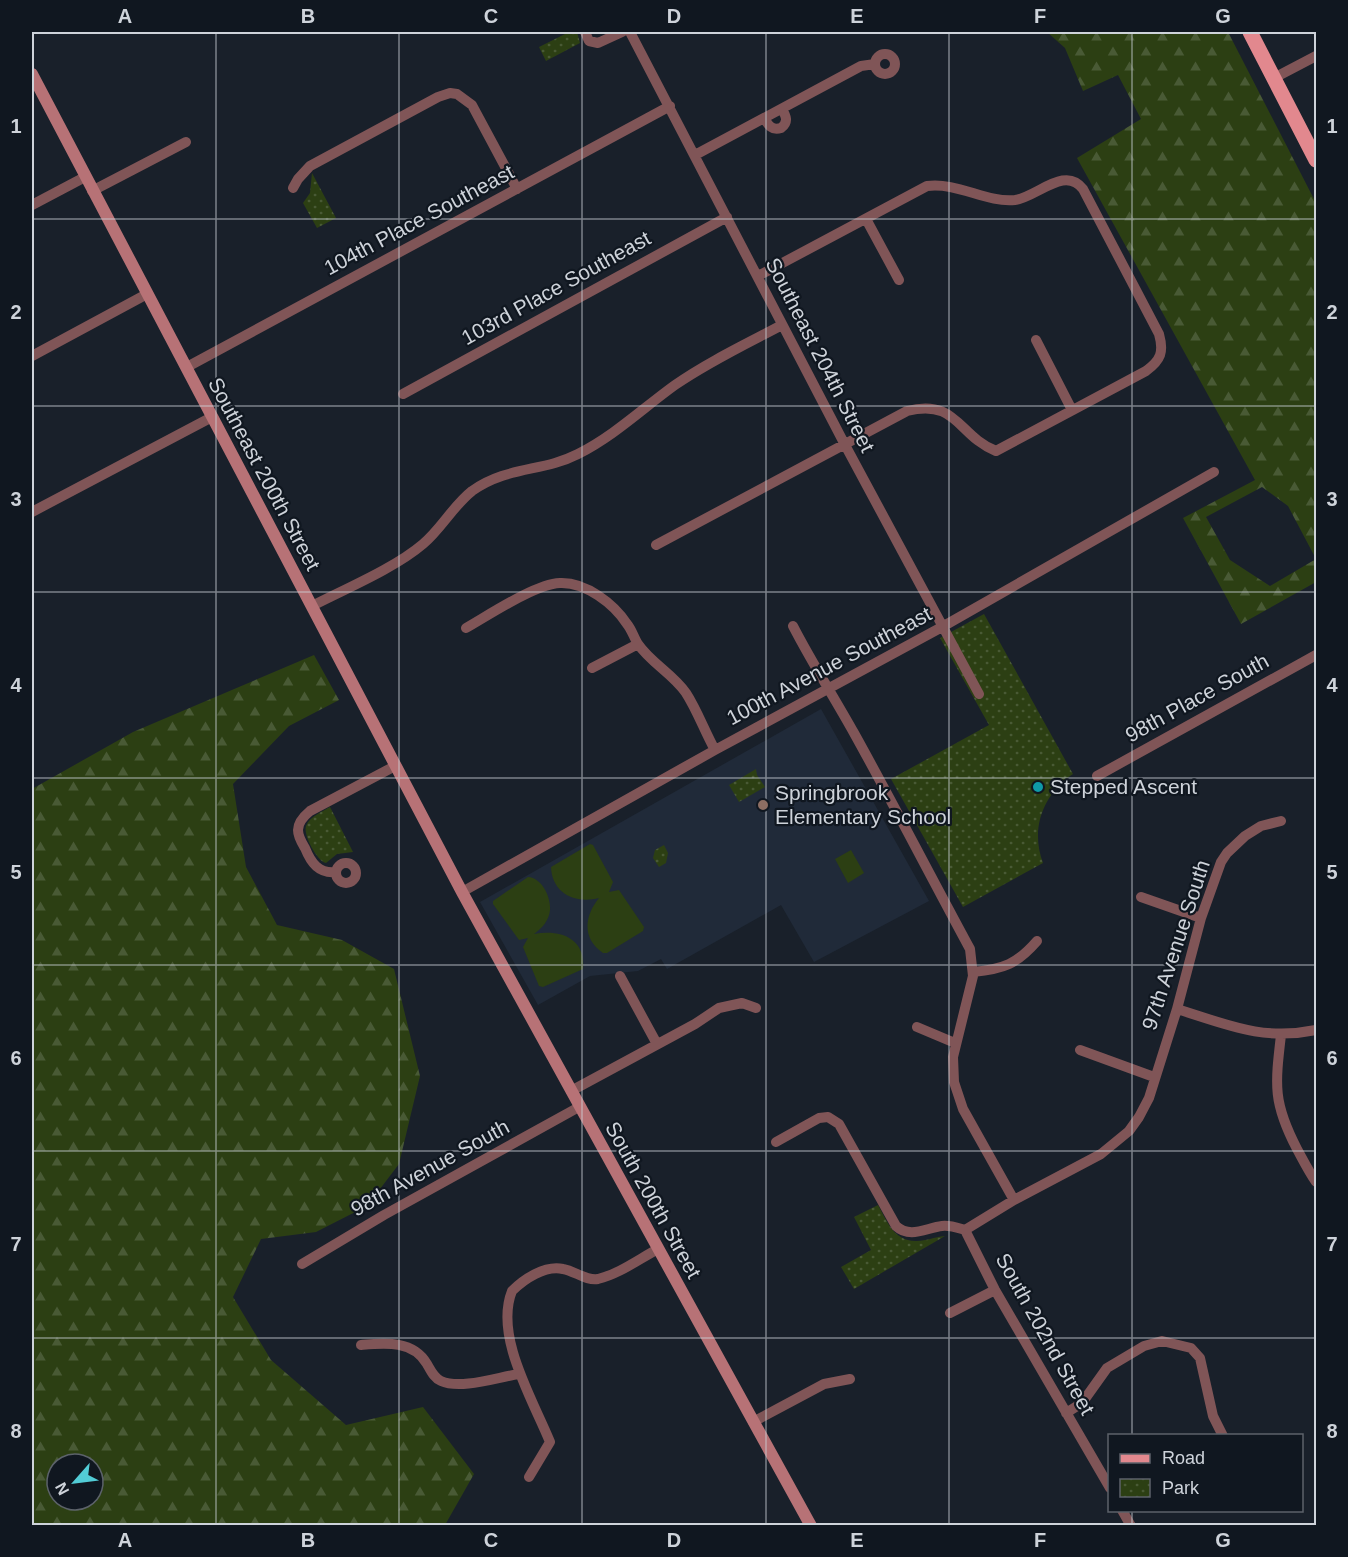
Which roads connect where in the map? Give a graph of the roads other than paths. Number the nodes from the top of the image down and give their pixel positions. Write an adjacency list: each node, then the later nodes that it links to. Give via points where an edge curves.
1 (585, 32): 2 (street, via 589,40 598,43)
2 (621, 32)
3 (630, 32): 9 (street, Southeast 204th Street)
4 (1250, 32): 8 (main road)
5 (1317, 56): 8 (street)
6 (875, 64): 10 (street, via 861,66)
7 (32, 74): 15 (street, Southeast 200th Street)
8 (1274, 78): 14 (main road)
9 (670, 106): 13 (street, Southeast 204th Street); 17 (street, 104th Place Southeast)
10 (782, 108): 11 (street); 11 (street, via 786,122 781,128 770,127)
11 (764, 118): 13 (street)
12 (186, 142): 18 (street)
13 (694, 155): 20 (street, Southeast 204th Street)
14 (1317, 160)
15 (85, 177): 18 (street, Southeast 200th Street); 19 (street)
16 (292, 188): 17 (street, via 310,166 450,93 472,105)
17 (517, 189): 28 (street, 104th Place Southeast)
18 (93, 191): 24 (street, Southeast 200th Street)
19 (32, 205)
20 (727, 217): 22 (street, Southeast 204th Street); 29 (street, 103rd Place Southeast)
21 (866, 219): 22 (street); 23 (street); 30 (street, via 927,186 948,186 1016,200 1055,182 1078,182 1163,347 1155,365)
22 (758, 276): 25 (street, Southeast 204th Street)
23 (898, 280)
24 (147, 294): 27 (street); 28 (street, Southeast 200th Street)
25 (782, 325): 32 (street, Southeast 204th Street); 36 (street, via 691,375 597,444 550,465 505,474 471,492 421,546)
26 (1036, 340): 30 (street)
27 (32, 356)
28 (187, 368): 31 (street, Southeast 200th Street)
29 (403, 394)
30 (1072, 410): 32 (street, via 996,451 984,446 950,414 921,407)
31 (212, 417): 34 (street); 36 (street, Southeast 200th Street)
32 (844, 443): 35 (street); 38 (street, Southeast 204th Street)
33 (1214, 472): 38 (street, 100th Avenue Southeast)
34 (32, 513)
35 (656, 545)
36 (312, 606): 46 (street, Southeast 200th Street)
37 (793, 626): 43 (street)
38 (942, 627): 43 (street, 100th Avenue Southeast); 44 (street, Southeast 204th Street)
39 (466, 628): 40 (street, via 533,591 548,585 574,584 613,607)
40 (638, 644): 42 (street); 45 (street, via 686,694)
41 (1317, 656): 47 (street, 98th Place South)
42 (592, 668)
43 (830, 688): 45 (street, 100th Avenue Southeast); 54 (street, via 970,949)
44 (979, 694)
45 (715, 750): 50 (street, 100th Avenue Southeast)
46 (395, 766): 49 (street, via 302,818 299,837 311,862 323,871); 50 (street, Southeast 200th Street)
47 (1097, 776)
48 (1281, 821): 52 (street, 97th Avenue South, via 1261,825 1227,853)
49 (336, 872)
50 (462, 892): 65 (street, South 200th Street)
51 (1141, 897): 52 (street)
52 (1201, 918): 57 (street, 97th Avenue South)
53 (1037, 941): 54 (street, via 1014,963)
54 (973, 972): 61 (street)
55 (620, 976): 62 (street)
56 (756, 1008): 62 (street, via 742,1003 719,1008)
57 (1177, 1009): 60 (street, via 1249,1032); 64 (street, 97th Avenue South)
58 (916, 1027): 61 (street)
59 (1317, 1030): 60 (street)
60 (1281, 1035): 68 (street, via 1276,1072 1280,1111)
61 (956, 1043): 69 (street, via 952,1071 957,1095)
62 (657, 1044): 65 (street)
63 (1080, 1050): 64 (street)
64 (1154, 1077): 69 (street, 97th Avenue South, via 1149,1098 1129,1131 1101,1154)
65 (571, 1091): 66 (street, South 200th Street)
66 (579, 1107): 71 (street, South 200th Street); 72 (street, 98th Avenue South)
67 (776, 1142): 70 (street, via 828,1117 839,1124 896,1226 917,1232 946,1226)
68 (1317, 1182)
69 (1014, 1200): 70 (street, 97th Avenue South)
70 (965, 1230): 73 (street, South 202nd Street)
71 (658, 1249): 76 (street, via 597,1279 562,1268 538,1273 518,1285 512,1291 507,1312); 79 (street, South 200th Street)
72 (302, 1264)
73 (995, 1290): 74 (street); 78 (street, South 202nd Street)
74 (950, 1313)
75 (361, 1345): 76 (street, via 389,1342 404,1346 419,1354 440,1381 452,1384)
76 (519, 1374): 81 (street, via 550,1442)
77 (850, 1379): 79 (street, via 824,1384)
78 (1066, 1413): 80 (street, via 1082,1403 1107,1368 1162,1341 1196,1352 1203,1363 1213,1416); 82 (street, South 202nd Street)
79 (753, 1422): 84 (street, South 200th Street)
80 (1222, 1434)
81 (529, 1477)
82 (1108, 1485)
83 (1123, 1512): 85 (street)
84 (811, 1526)
85 (1131, 1526)

